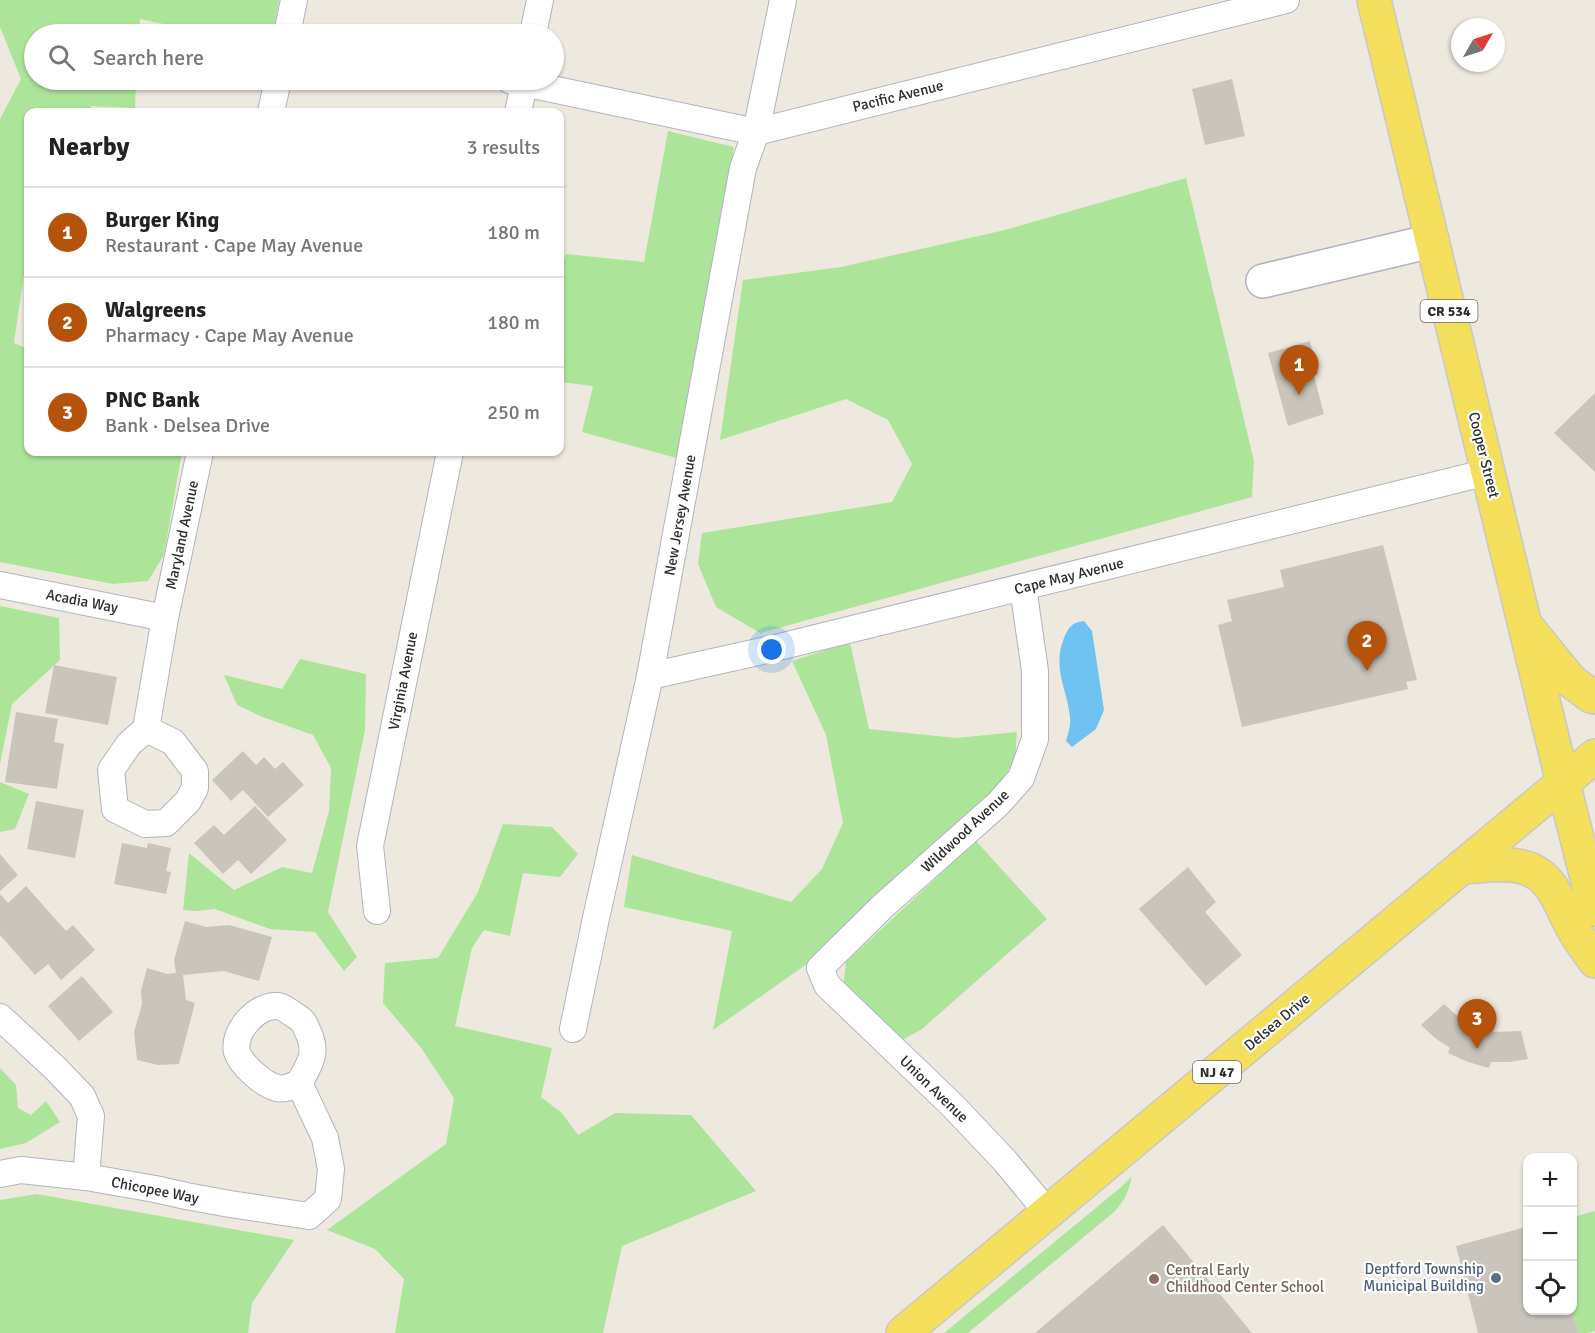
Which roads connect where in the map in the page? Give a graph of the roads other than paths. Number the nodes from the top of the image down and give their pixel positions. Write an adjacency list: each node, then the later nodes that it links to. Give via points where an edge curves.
1 (294, 0): 6 (street)
2 (540, 0): 7 (street)
3 (783, 0): 13 (street, New Jersey Avenue)
4 (1286, 0): 13 (street, Pacific Avenue)
5 (1374, 0): 14 (main road, Cooper Street / CR 534)
6 (289, 24)
7 (535, 24)
8 (276, 90): 11 (street)
9 (519, 90): 12 (street)
10 (564, 90): 13 (street, Pacific Avenue)
11 (272, 108)
12 (518, 108)
13 (756, 132): 23 (street, New Jersey Avenue, via 743,168)
14 (1432, 241): 15 (street); 18 (main road, Cooper Street / CR 534)
15 (1263, 281)
16 (199, 456): 21 (street, Maryland Avenue)
17 (449, 456): 30 (street, Virginia Avenue, via 370,846)
18 (1488, 472): 20 (street, Cape May Avenue); 22 (main road, Cooper Street / CR 534)
19 (0, 585): 21 (street, Acadia Way)
20 (1023, 588): 23 (street, Cape May Avenue); 32 (street, Wildwood Avenue, via 1035,671 1035,739 1021,778 998,804)
21 (165, 618): 25 (street, Maryland Avenue)
22 (1524, 622): 24 (main road, via 1571,681); 27 (main road, Cooper Street / CR 534)
23 (650, 676): 34 (street, New Jersey Avenue)
24 (1595, 697)
25 (146, 729)
26 (1595, 756): 27 (main road, Delsea Drive / NJ 47)
27 (1563, 783): 28 (main road, Delsea Drive / NJ 47); 29 (main road, Cooper Street / CR 534)
28 (1462, 867): 31 (main road, via 1520,866 1545,880); 38 (main road, Delsea Drive / NJ 47)
29 (1595, 909)
30 (378, 911)
31 (1595, 961)
32 (820, 968): 38 (street, Union Avenue, via 827,985 953,1106)
33 (0, 1017): 37 (street, via 81,1096 91,1116)
34 (573, 1029)
35 (299, 1083): 37 (street, Chicopee Way, via 325,1138 331,1169 327,1199 309,1216)
36 (0, 1174): 37 (street, Chicopee Way, via 21,1170)
37 (86, 1177)
38 (1048, 1213): 39 (main road, Delsea Drive / NJ 47)
39 (903, 1333)

